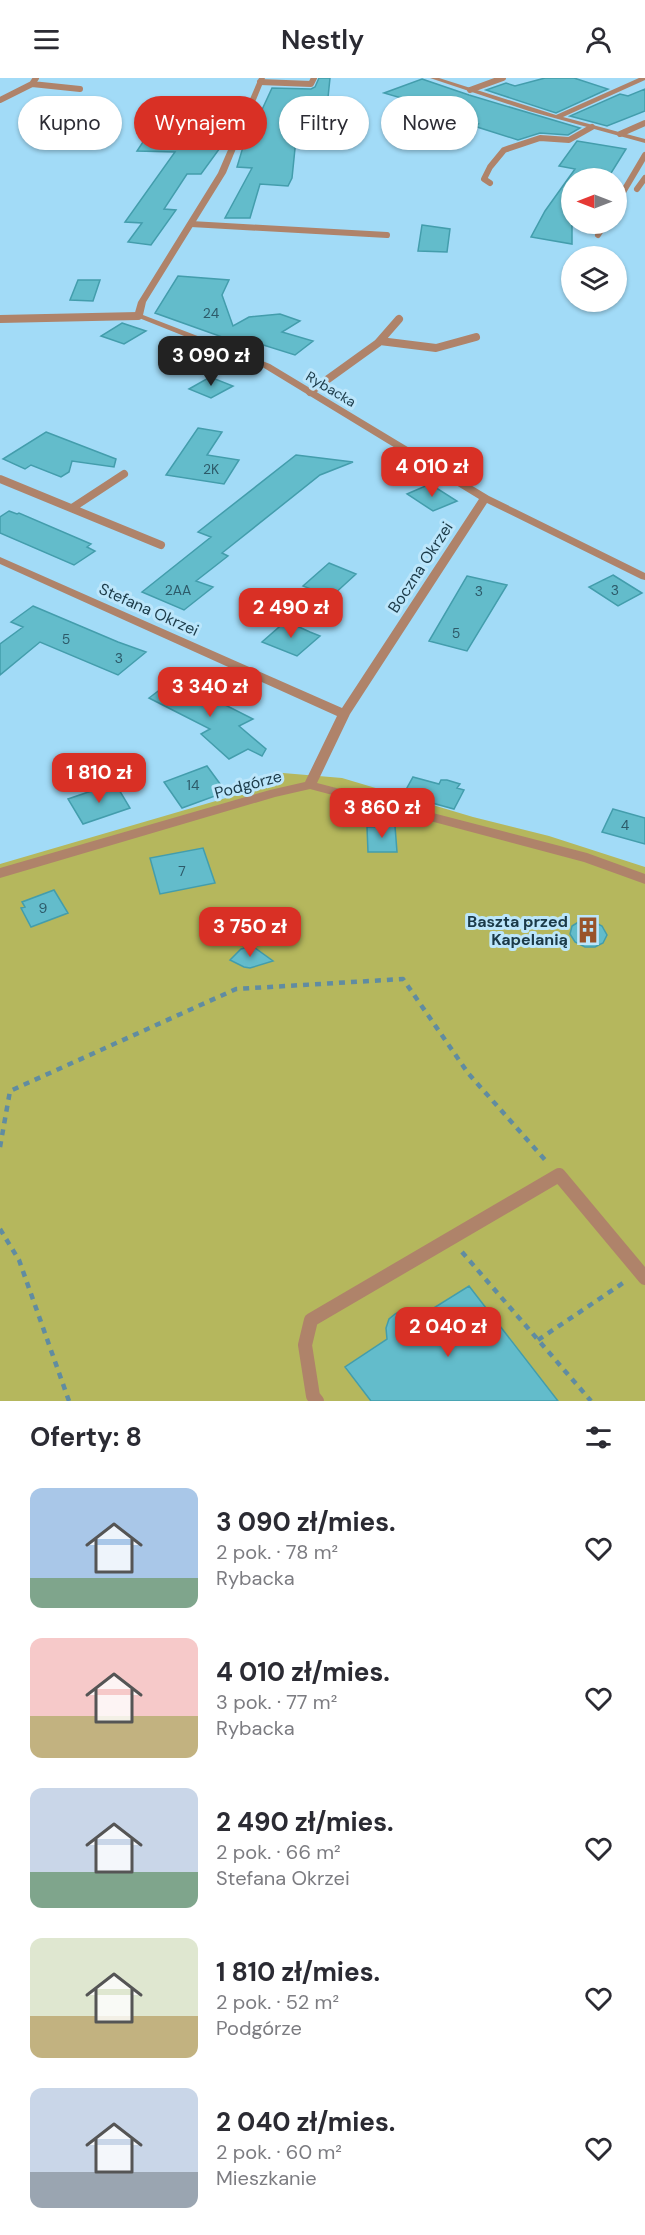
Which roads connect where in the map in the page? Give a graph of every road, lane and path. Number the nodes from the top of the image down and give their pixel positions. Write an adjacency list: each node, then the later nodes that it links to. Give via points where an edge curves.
1 (314, 78): 5 (lane, via 312,84)
2 (433, 78): 8 (street)
3 (503, 78): 8 (lane)
4 (644, 78): 10 (street)
5 (261, 80): 20 (street, via 222,173)
6 (34, 81): 7 (lane); 9 (lane)
7 (80, 89)
8 (470, 90): 10 (street)
9 (0, 100)
10 (556, 117): 12 (street)
11 (645, 123): 13 (lane)
12 (592, 127): 13 (street); 17 (lane, via 569,140 540,138 504,150 484,179)
13 (621, 134): 14 (street)
14 (645, 141)
15 (645, 155): 18 (lane)
16 (645, 178): 19 (lane)
17 (490, 183)
18 (627, 185)
19 (637, 189)
20 (191, 224): 21 (lane); 22 (street, via 142,302)
21 (387, 235)
22 (138, 316): 23 (lane); 27 (street, Rybacka, via 267,366)
23 (0, 319)
24 (399, 320): 26 (lane)
25 (476, 337): 26 (lane, via 436,348)
26 (380, 341): 27 (lane)
27 (310, 392): 30 (street, Rybacka)
28 (124, 474): 31 (lane)
29 (0, 479): 31 (lane)
30 (485, 498): 34 (street, Rybacka); 35 (street, Boczna Okrzei)
31 (72, 508): 32 (lane)
32 (161, 545)
33 (0, 560): 35 (street, Stefana Okrzei)
34 (645, 577)
35 (344, 714): 36 (street)
36 (310, 785): 37 (street, Podgórze); 38 (street, Podgórze, via 587,858)
37 (0, 873)
38 (645, 879)
39 (0, 1147): 40 (path, via 10,1091 236,989 403,979 468,1073)
40 (559, 1175): 42 (lane); 43 (lane)
41 (0, 1230): 45 (path, via 19,1260)
42 (451, 1239): 44 (path); 46 (lane, via 311,1320 304,1345)
43 (639, 1277): 44 (path)
44 (538, 1340): 47 (path)
45 (69, 1401)
46 (317, 1401)
47 (591, 1401)

